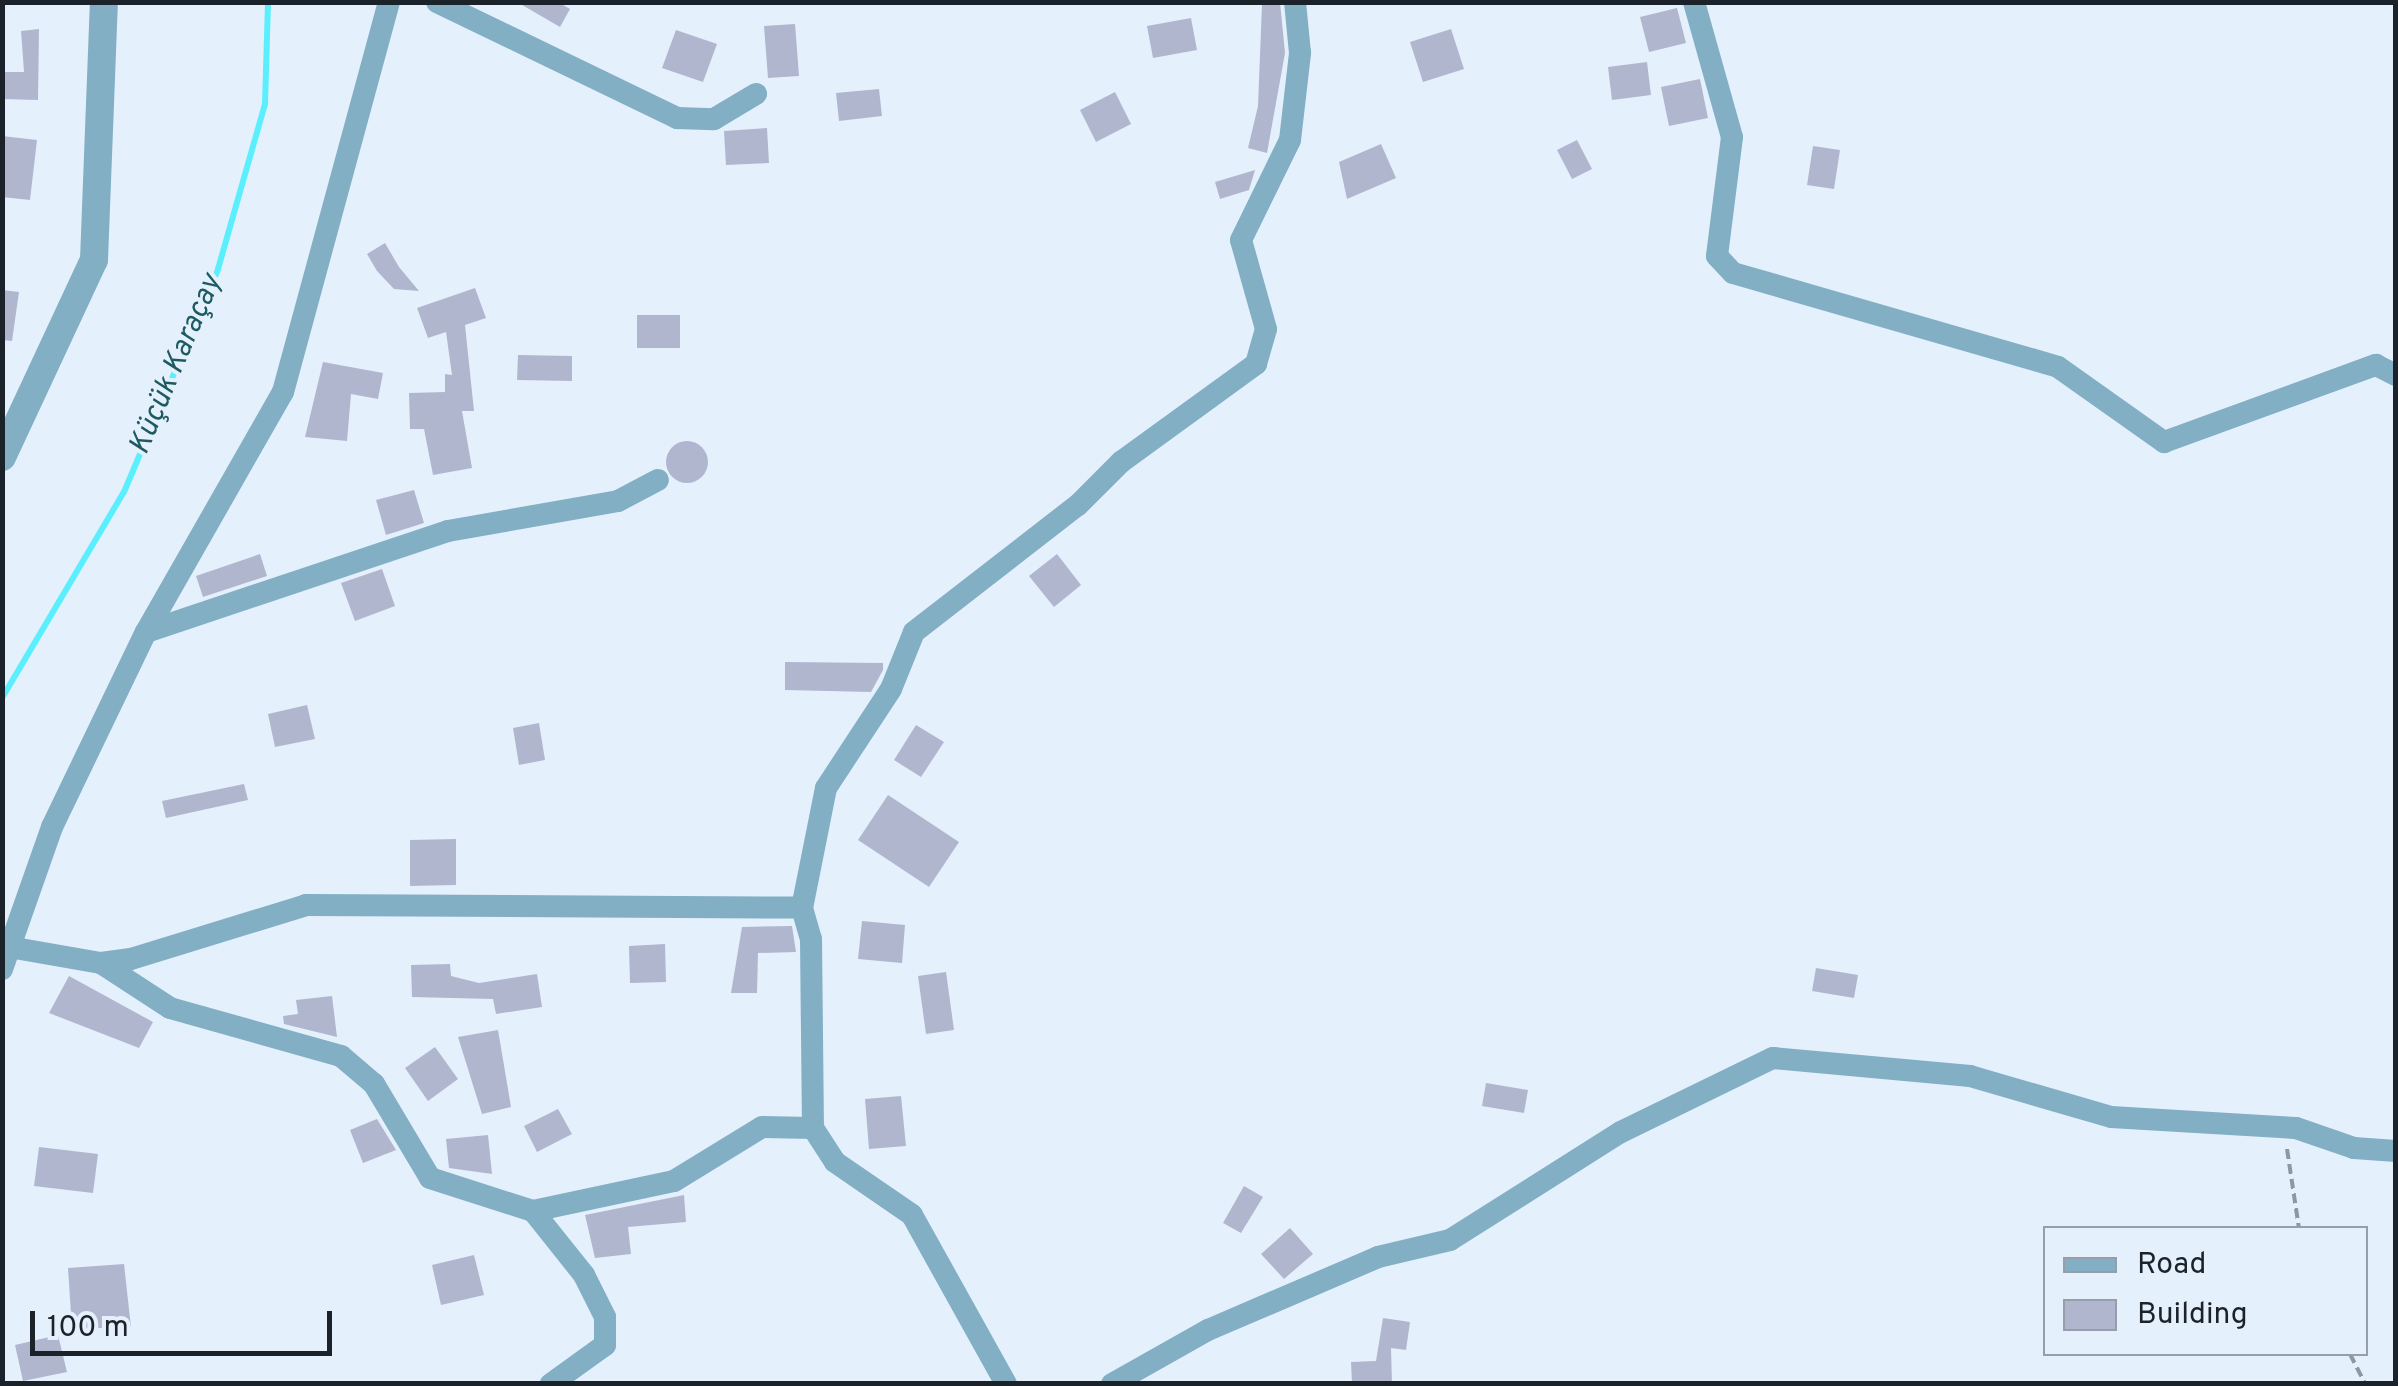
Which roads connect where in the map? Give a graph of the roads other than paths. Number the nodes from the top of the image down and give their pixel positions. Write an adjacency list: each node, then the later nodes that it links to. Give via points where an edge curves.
1 (104, 2): 8 (street, via 94,260)
2 (389, 2): 10 (street, via 283,392)
3 (437, 2): 6 (street, via 678,118 714,119)
4 (1295, 2): 11 (street, via 1300,53 1290,140 1241,240 1266,328 1256,364 1120,462 1078,506 914,632 892,690 826,788)
5 (1694, 2): 7 (street, via 1732,137 1717,256 1733,272 2058,366 2164,442 2376,365)
6 (756, 94)
7 (2396, 375)
8 (2, 457)
9 (658, 480): 10 (street, via 618,502 448,532)
10 (146, 632): 12 (street, via 52,827)
11 (802, 908): 13 (street, via 306,904); 14 (street, via 811,939)
12 (6, 958): 13 (street)
13 (101, 963): 16 (street, via 170,1008 341,1056 374,1084 430,1178)
14 (813, 1128): 16 (street, via 762,1127 674,1181); 18 (street, via 835,1162 912,1215)
15 (2396, 1150): 19 (street, via 2284,1130 2111,1116 1970,1076 1773,1058 1621,1132 1450,1240 1378,1257 1208,1330)
16 (533, 1210): 17 (street, via 584,1275 604,1317 605,1345)
17 (552, 1384)
18 (1006, 1384)
19 (1112, 1384)

